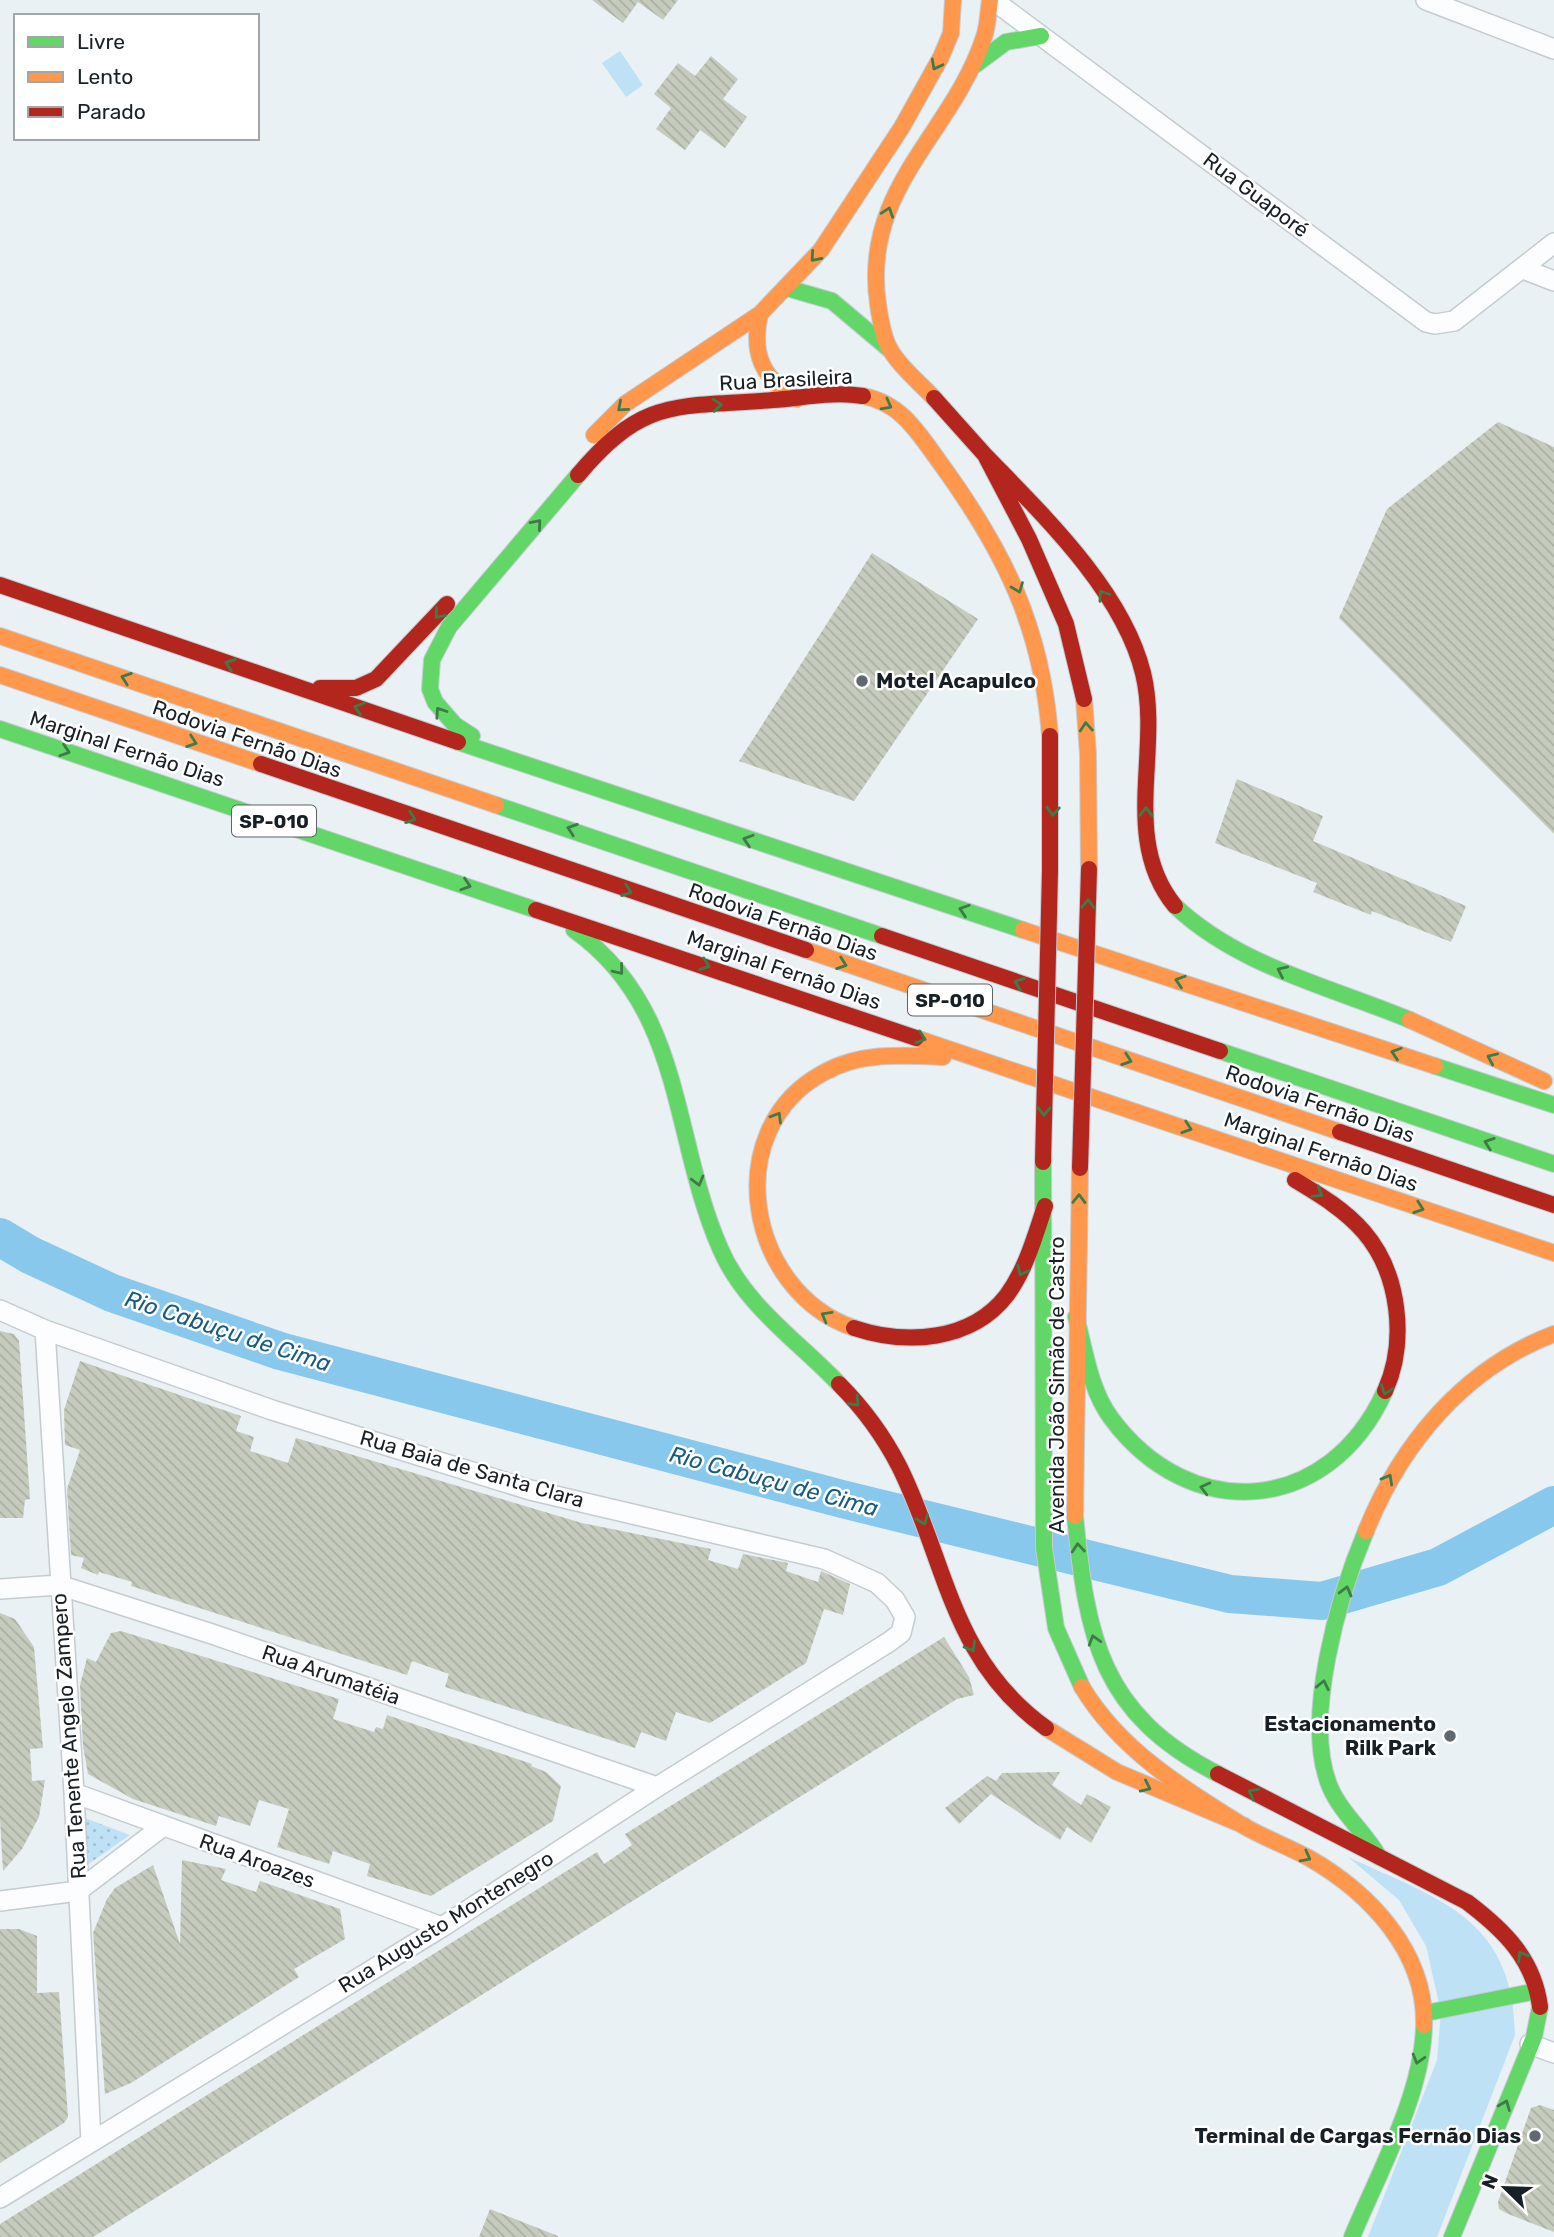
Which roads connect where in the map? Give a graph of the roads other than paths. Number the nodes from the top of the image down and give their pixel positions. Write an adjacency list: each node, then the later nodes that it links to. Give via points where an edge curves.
1 (953, 0): 10 (main road, Rua Brasileira, one-way to 10, via 951,33 908,115 821,250)
2 (991, 0): 4 (street, Rua Guaporé); 6 (main road, via 985,35)
3 (1426, 0): 5 (street)
4 (1041, 36): 6 (main road, via 1006,42); 8 (street, Rua Guaporé, via 1426,322 1454,321)
5 (1554, 49)
6 (971, 69): 12 (main road, one-way to 6, via 874,279 877,244 896,189)
7 (1554, 243): 8 (street, Rua Guaporé)
8 (1522, 269): 9 (street)
9 (1554, 281)
10 (787, 288): 11 (main road, Rua Brasileira); 12 (main road, via 815,291 829,298)
11 (760, 314): 13 (main road, via 754,339 759,365 768,380); 18 (main road, Rua Brasileira, one-way to 18, via 655,383 605,423 422,633 376,679 356,688)
12 (890, 350): 14 (main road)
13 (797, 399): 20 (main road, Rua Brasileira, one-way to 13, via 456,728 435,706 429,670 449,626 606,443 631,424 681,407); 25 (main road, Rua Brasileira, one-way to 25, via 871,397 901,413 969,502 1010,567 1036,636 1051,708 1055,776)
14 (985, 455): 28 (main road, one-way to 14, via 1245,954 1204,933 1171,902 1146,846 1148,699 1128,634 1051,525); 36 (main road, Avenida João Simão de Castro, one-way to 14, bridge, via 1089,869 1083,689 1066,624 1029,538)
15 (0, 585): 18 (main road, one-way to 15)
16 (0, 636): 21 (main road, Rodovia Fernão Dias / SP-010, one-way to 16)
17 (4, 678): 33 (main road, Rodovia Fernão Dias / SP-010, one-way to 33)
18 (294, 687): 20 (main road, one-way to 18)
19 (0, 729): 26 (main road, Marginal Fernão Dias / SP-010, one-way to 26)
20 (517, 760): 24 (main road)
21 (400, 770): 22 (main road); 31 (main road, Rodovia Fernão Dias / SP-010, one-way to 21)
22 (495, 787)
23 (589, 803): 24 (main road)
24 (681, 818): 29 (main road, one-way to 24)
25 (1050, 871): 32 (main road, Avenida João Simão de Castro, one-way to 32, bridge)
26 (548, 911): 27 (main road, Marginal Fernão Dias / SP-010, one-way to 27); 44 (main road, one-way to 44, via 601,950 640,1000 674,1088 704,1205 721,1251 757,1304 870,1418 897,1458 957,1620 994,1681 1046,1727 1124,1777)
27 (983, 1059): 30 (main road, Marginal Fernão Dias / SP-010, one-way to 30); 32 (main road, one-way to 27, via 1012,1292 992,1311 938,1336 902,1340 843,1326 796,1293 772,1256 760,1225 759,1159 786,1103 828,1069 860,1059 909,1055)
28 (1554, 1086)
29 (1554, 1105)
30 (1239, 1145): 34 (main road, Marginal Fernão Dias / SP-010, one-way to 34); 36 (main road, one-way to 36, via 1335,1204 1369,1238 1395,1299 1395,1360 1385,1398 1349,1451 1326,1468 1263,1493 1225,1493 1192,1485 1130,1443 1109,1416)
31 (1554, 1164)
32 (1045, 1206): 44 (main road, Avenida João Simão de Castro, via 1042,1497 1048,1584 1064,1651 1100,1714 1121,1737)
33 (1554, 1206)
34 (1554, 1253)
35 (0, 1310): 37 (street, Rua Baia de Santa Clara)
36 (1076, 1317): 46 (main road, Avenida João Simão de Castro, one-way to 36, via 1195,1762 1139,1718 1109,1677 1094,1642 1082,1588 1074,1508)
37 (45, 1330): 39 (street, Rua Tenente Angelo Zampero); 41 (street, Rua Baia de Santa Clara, via 272,1410 530,1490 824,1559 865,1576 895,1600 905,1626)
38 (1554, 1334): 46 (main road, one-way to 38, via 1369,1835 1337,1802 1326,1775 1319,1703 1359,1541 1386,1481 1429,1420 1494,1367)
39 (60, 1585): 40 (street, Rua Arumatéia); 42 (street, Rua Arumatéia); 43 (street, Rua Tenente Angelo Zampero)
40 (0, 1589)
41 (889, 1642): 42 (street, Rua Augusto Montenegro)
42 (657, 1787): 49 (street, Rua Augusto Montenegro)
43 (74, 1793): 45 (street, Rua Aroazes); 47 (street, Rua Tenente Angelo Zampero)
44 (1245, 1826): 51 (main road, Avenida João Simão de Castro, one-way to 51, via 1314,1861 1375,1910 1401,1937 1415,1968)
45 (162, 1827): 47 (street); 49 (street, Rua Aroazes)
46 (1379, 1857): 50 (main road, Avenida João Simão de Castro, one-way to 46, via 1512,1940 1489,1917 1452,1892)
47 (78, 1891): 48 (street); 54 (street, Rua Tenente Angelo Zampero)
48 (0, 1901)
49 (442, 1927): 54 (street, Rua Augusto Montenegro)
50 (1537, 1991): 51 (main road); 52 (main road, Avenida João Simão de Castro, via 1540,2007)
51 (1426, 2013): 56 (main road, Avenida João Simão de Castro, one-way to 56, via 1409,2089)
52 (1530, 2044): 53 (street); 57 (main road, Avenida João Simão de Castro, one-way to 52)
53 (1554, 2053)
54 (91, 2142): 55 (street, Rua Augusto Montenegro)
55 (0, 2198)
56 (1352, 2237)
57 (1452, 2237)

